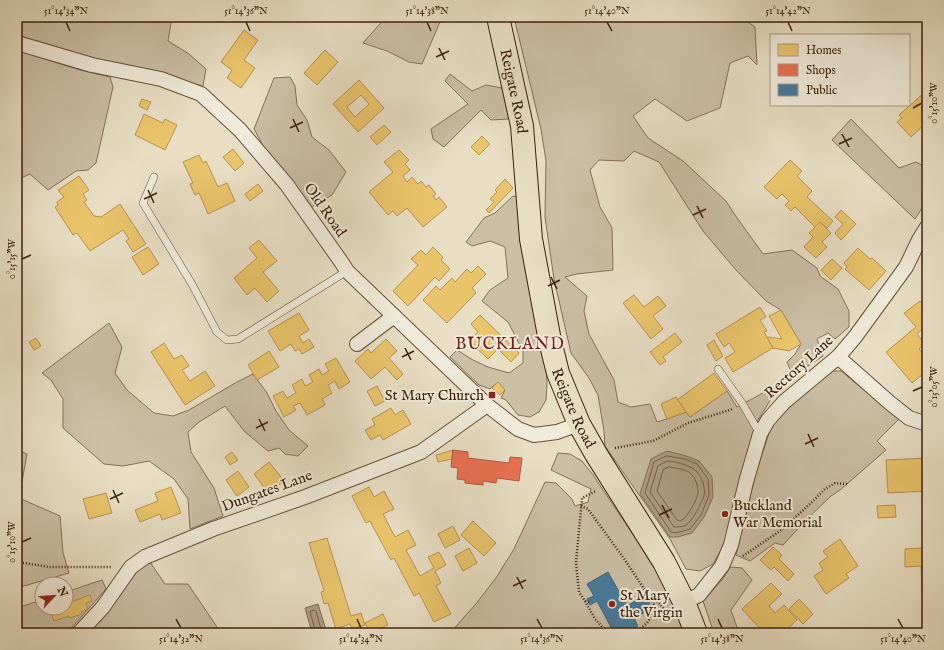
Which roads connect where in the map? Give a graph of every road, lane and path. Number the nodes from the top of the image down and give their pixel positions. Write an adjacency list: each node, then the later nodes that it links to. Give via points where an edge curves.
1 (498, 17): 12 (main road, Reigate Road, via 522,126 531,239 541,298 558,373)
2 (17, 43): 5 (street, Old Road, via 92,65 161,79 201,94 240,130 287,185)
3 (154, 176): 5 (lane, via 143,203 193,286 217,332 228,340 238,339)
4 (927, 227): 8 (street, Rectory Lane, via 906,267 856,337)
5 (347, 271): 6 (street, Old Road)
6 (394, 316): 7 (street); 10 (street, Old Road)
7 (357, 344)
8 (838, 357): 13 (street, via 909,418); 14 (street, Rectory Lane, via 784,402)
9 (718, 369): 11 (lane)
10 (487, 405): 12 (street, Old Road, via 518,429 534,435 557,432); 21 (street, Dungates Lane, via 421,452 213,529 145,557)
11 (743, 407): 14 (lane); 15 (path, via 688,424 653,441)
12 (579, 424): 15 (main road, Reigate Road)
13 (927, 424)
14 (760, 434): 20 (street, Rectory Lane, via 731,546)
15 (596, 454): 16 (main road, Reigate Road)
16 (614, 482): 18 (path, via 582,498); 25 (main road, Reigate Road, via 664,562)
17 (847, 484): 20 (path, via 835,483 825,489 780,531 736,561)
18 (581, 506): 22 (path, via 588,509); 23 (path, via 576,563 579,592)
19 (17, 562): 21 (path, via 50,567)
20 (722, 566): 25 (street, Rectory Lane, via 699,595)
21 (131, 567): 27 (street, Dungates Lane, via 103,607)
22 (646, 590): 26 (path); 29 (path, via 656,609 647,623)
23 (585, 601): 24 (path); 28 (path, via 595,620)
24 (589, 602)
25 (684, 602): 30 (main road, Reigate Road)
26 (668, 615)
27 (79, 633)
28 (608, 633)
29 (635, 633)
30 (696, 633)

